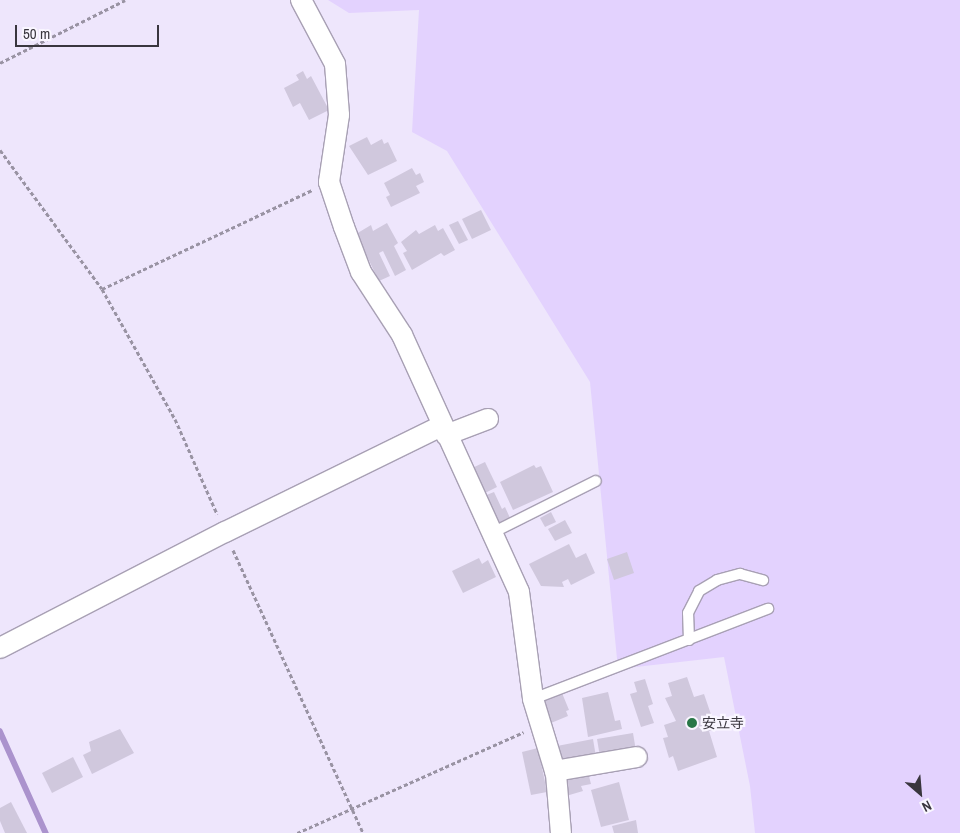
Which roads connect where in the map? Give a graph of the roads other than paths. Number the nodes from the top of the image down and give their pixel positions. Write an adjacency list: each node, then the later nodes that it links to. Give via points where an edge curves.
1 (301, 0): 3 (street, via 335,64 339,115 329,182 360,272 402,335)
2 (488, 419): 3 (street)
3 (444, 430): 5 (street); 9 (street, via 225,532)
4 (596, 481): 5 (lane)
5 (492, 533): 10 (street, via 520,592)
6 (763, 580): 8 (lane, via 740,574 717,580 699,592 688,613)
7 (768, 609): 8 (lane)
8 (689, 640): 10 (lane)
9 (0, 648)
10 (533, 699): 12 (street)
11 (637, 757): 12 (street)
12 (555, 771): 13 (street)
13 (561, 833)

